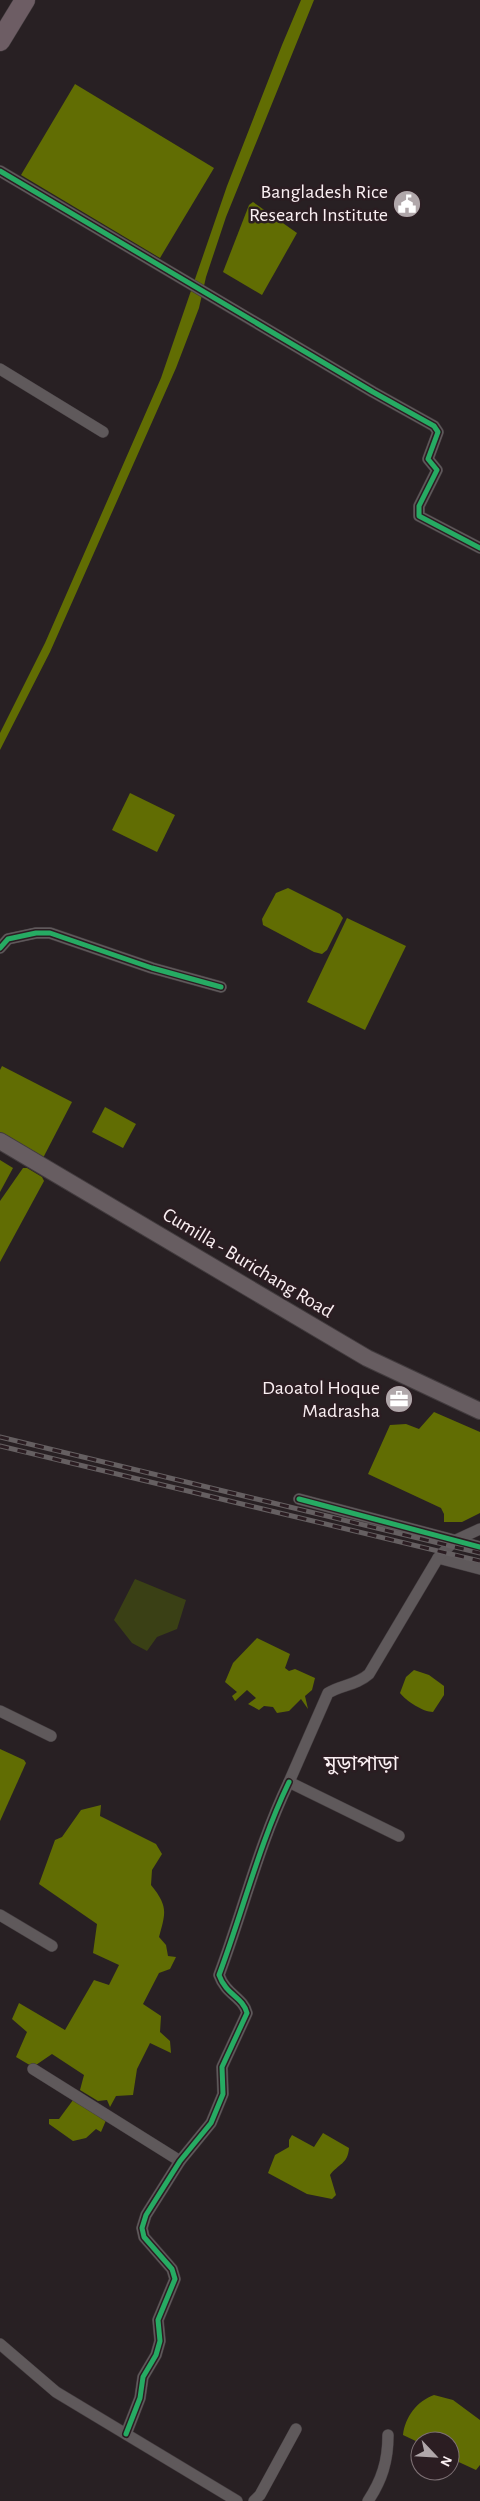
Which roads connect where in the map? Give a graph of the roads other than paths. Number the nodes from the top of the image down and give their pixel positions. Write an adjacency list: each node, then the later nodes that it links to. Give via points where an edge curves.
1 (25, 0): 2 (highway)
2 (0, 41)
3 (0, 171): 6 (street, via 434,426 438,432 428,459 437,470 420,506 419,516)
4 (0, 369): 5 (street)
5 (103, 432)
6 (480, 548)
7 (0, 948): 8 (street, via 8,939 36,933 50,934)
8 (221, 987)
9 (0, 1141): 10 (main road, Cumilla - Burichang Road, via 367,1358)
10 (480, 1411)
11 (299, 1500): 13 (street)
12 (480, 1528): 13 (street)
13 (454, 1541): 14 (street); 15 (street)
14 (480, 1547)
15 (438, 1558): 16 (street); 19 (street, via 369,1674 363,1680 328,1693)
16 (480, 1569)
17 (0, 1711): 18 (street)
18 (51, 1736)
19 (288, 1782): 20 (street); 24 (street, via 257,1858 219,1975 223,1986 245,2006 247,2013 222,2067 222,2094 208,2130)
20 (399, 1836)
21 (0, 1915): 22 (street)
22 (52, 1946)
23 (33, 2069): 24 (street)
24 (180, 2161): 27 (street, via 146,2215 142,2228 144,2237 172,2269 175,2279 158,2320 158,2348 143,2377 140,2398)
25 (0, 2344): 27 (street, via 56,2392)
26 (296, 2429): 30 (street)
27 (126, 2434): 29 (street)
28 (388, 2435): 31 (street, via 385,2469)
29 (237, 2501)
30 (254, 2501)
31 (368, 2501)

